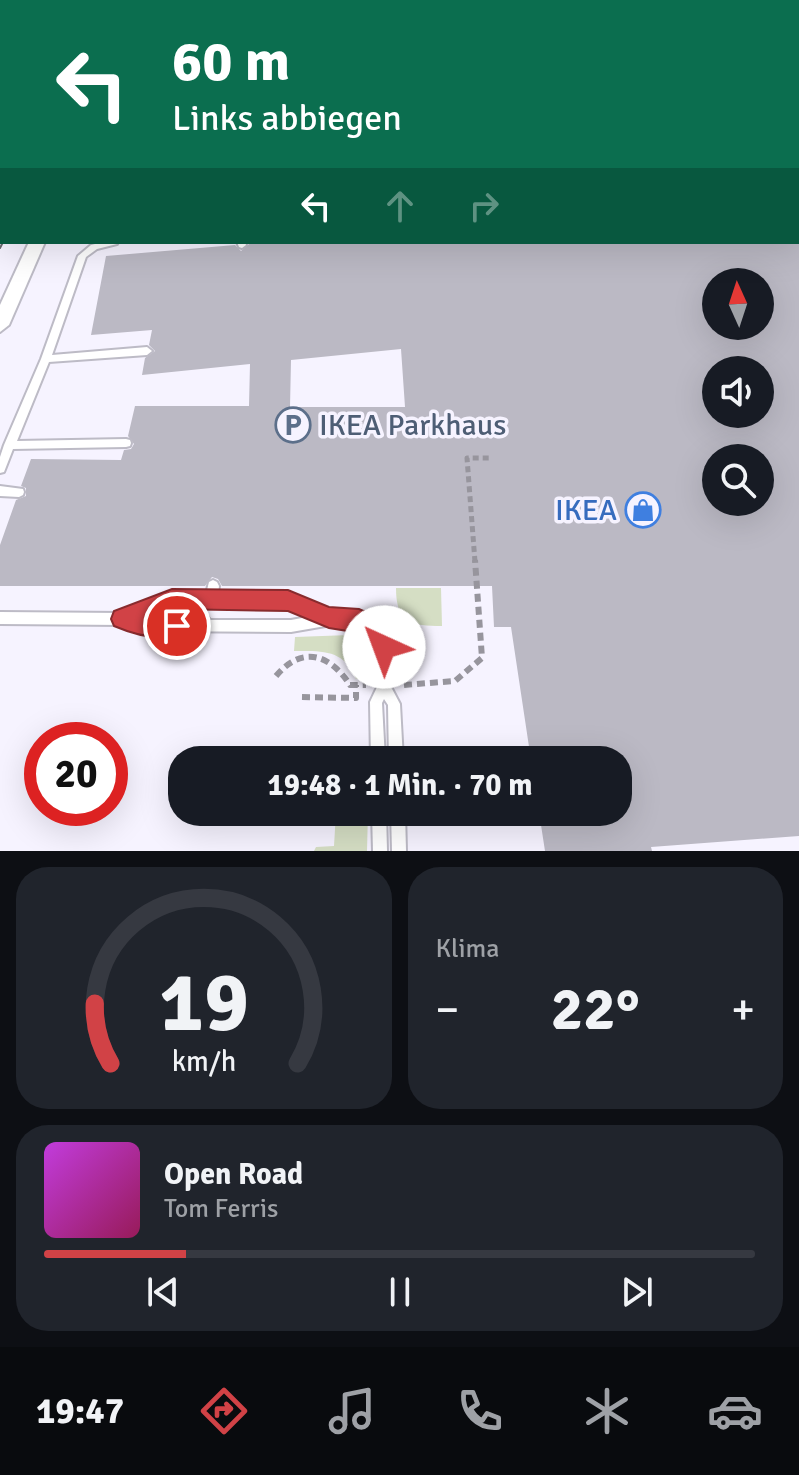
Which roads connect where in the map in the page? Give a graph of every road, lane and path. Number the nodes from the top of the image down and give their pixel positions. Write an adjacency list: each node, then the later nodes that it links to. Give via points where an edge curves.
1 (282, 0): 2 (path)
2 (301, 0)
3 (36, 244): 5 (street)
4 (106, 244): 7 (lane, via 82,256)
5 (0, 325)
6 (147, 351): 7 (lane)
7 (46, 359): 9 (lane)
8 (126, 443): 9 (lane)
9 (9, 445): 11 (lane)
10 (489, 458): 21 (path, via 467,458 482,658 448,683)
11 (0, 469)
12 (0, 491): 13 (lane)
13 (19, 492)
14 (172, 592): 15 (lane, via 288,601); 17 (lane); 18 (lane)
15 (329, 617): 18 (lane, via 291,626); 21 (lane, via 374,627 384,647)
16 (0, 618): 17 (lane)
17 (122, 619): 18 (lane, via 146,625)
18 (208, 626)
19 (276, 676): 20 (path, via 287,663 320,656 336,662 350,685)
20 (356, 685): 21 (path); 22 (path, via 356,698)
21 (384, 686): 23 (lane, via 376,702); 24 (lane, via 394,704)
22 (302, 697)
23 (378, 746)
24 (396, 746)
25 (379, 826): 27 (lane)
26 (398, 826): 28 (lane)
27 (380, 851)
28 (399, 851)

